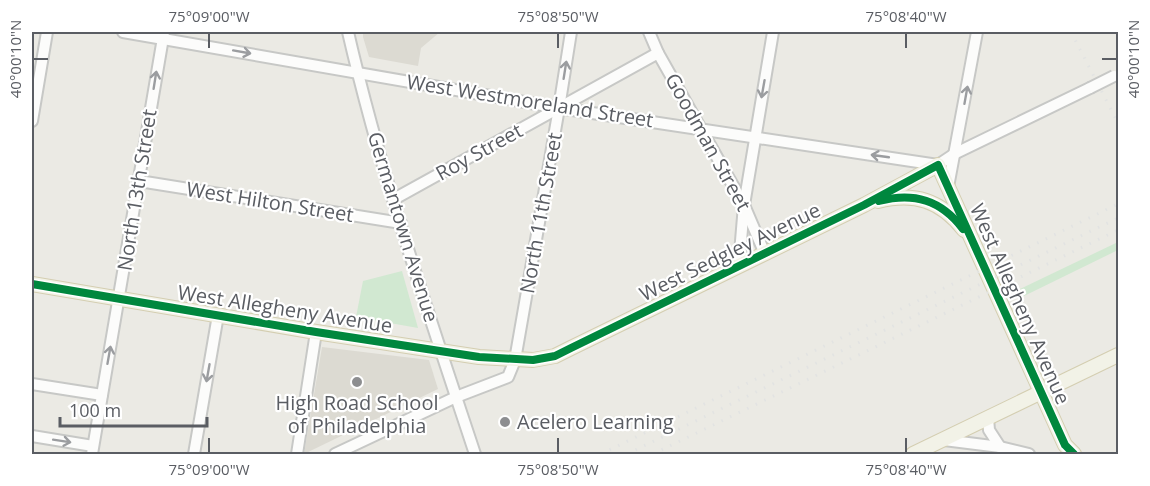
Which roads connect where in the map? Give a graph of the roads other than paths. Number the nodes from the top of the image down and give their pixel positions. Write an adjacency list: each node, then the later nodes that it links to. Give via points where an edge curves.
1 (47, 32): 13 (street)
2 (123, 32): 8 (street, West Westmoreland Street)
3 (348, 32): 10 (street, Germantown Avenue)
4 (571, 32): 12 (street, North 11th Street, one-way to 4)
5 (649, 32): 9 (street, Goodman Street)
6 (773, 32): 15 (street, one-way to 15)
7 (976, 32): 16 (street, one-way to 7)
8 (163, 35): 10 (street, West Westmoreland Street, one-way to 10); 18 (street, North 13th Street, one-way to 8)
9 (658, 53): 12 (street, Roy Street); 14 (street, Goodman Street)
10 (357, 72): 12 (street, West Westmoreland Street); 20 (street, Germantown Avenue)
11 (1116, 75): 16 (street, West Sedgley Avenue, bridge)
12 (559, 108): 14 (street, West Westmoreland Street); 20 (street, Roy Street); 33 (street, North 11th Street)
13 (32, 121)
14 (701, 128): 15 (street, West Westmoreland Street); 21 (street, Goodman Street)
15 (755, 138): 17 (street, West Westmoreland Street, one-way to 15); 21 (street)
16 (956, 153): 17 (street, West Sedgley Avenue); 19 (street)
17 (938, 165): 19 (main road, West Allegheny Avenue); 22 (main road, West Sedgley Avenue)
18 (139, 181): 23 (street, West Hilton Street); 28 (street, North 13th Street)
19 (948, 187): 24 (main road, West Allegheny Avenue)
20 (394, 199): 23 (street, Germantown Avenue)
21 (744, 205): 25 (street, Goodman Street); 26 (street)
22 (864, 205): 24 (main road, via 918,197 957,221); 25 (main road, West Sedgley Avenue)
23 (401, 223): 31 (street, Germantown Avenue)
24 (973, 243): 36 (main road, West Allegheny Avenue)
25 (765, 254): 26 (main road, West Sedgley Avenue)
26 (739, 266): 34 (main road, West Sedgley Avenue, via 555,356)
27 (32, 284): 28 (main road, West Allegheny Avenue)
28 (119, 298): 29 (main road, West Allegheny Avenue); 37 (street, North 13th Street, one-way to 28)
29 (218, 315): 30 (main road, West Allegheny Avenue); 45 (street, one-way to 45)
30 (316, 332): 31 (main road, West Allegheny Avenue); 46 (street)
31 (441, 351): 33 (main road, West Allegheny Avenue); 38 (street, Germantown Avenue)
32 (1119, 355): 36 (main road)
33 (515, 360): 34 (main road, West Allegheny Avenue); 38 (street, via 508,377)
34 (533, 360)
35 (32, 384): 37 (street)
36 (1042, 391): 39 (main road); 51 (main road, West Allegheny Avenue, via 1065,445)
37 (102, 395): 44 (street, North 13th Street)
38 (456, 397): 47 (street); 48 (street, Germantown Avenue)
39 (988, 418): 41 (main road); 42 (street, via 989,430)
40 (32, 436): 44 (street, one-way to 44)
41 (944, 440): 43 (street); 49 (main road)
42 (1000, 447): 43 (street); 50 (street)
43 (968, 449)
44 (93, 450)
45 (194, 454)
46 (297, 454)
47 (335, 454)
48 (475, 454)
49 (913, 454)
50 (1029, 454)
51 (1074, 454)

